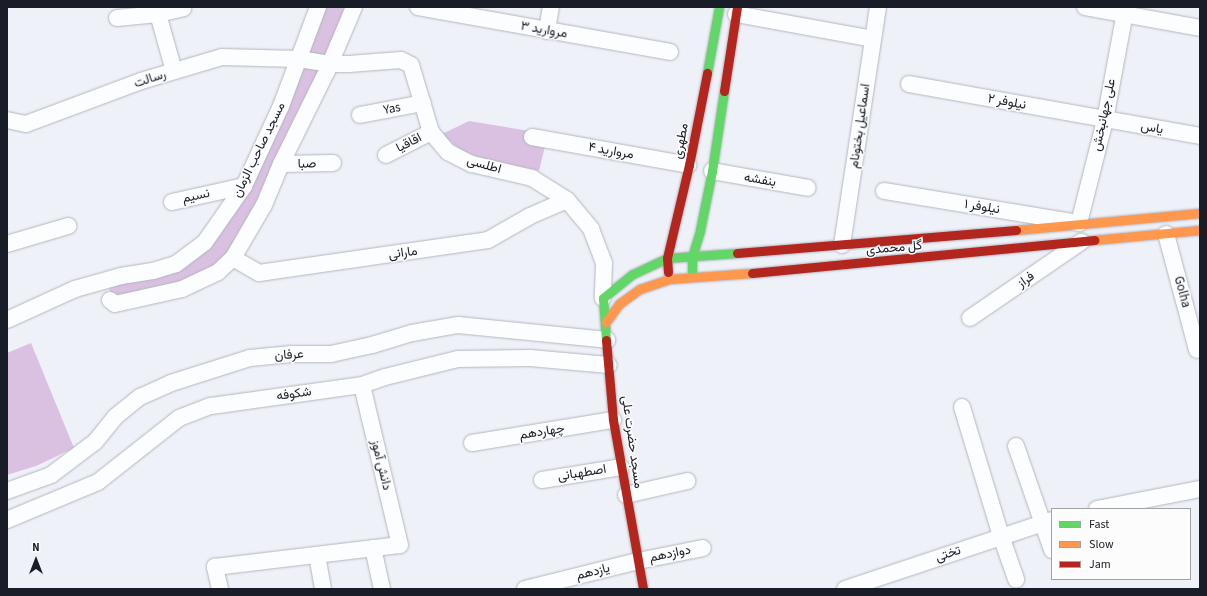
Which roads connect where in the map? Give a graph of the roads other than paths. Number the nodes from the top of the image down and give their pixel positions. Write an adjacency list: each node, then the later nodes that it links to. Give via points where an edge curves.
1 (318, 7): 17 (street, مسجد صاحب الزمان)
2 (354, 7): 18 (street)
3 (418, 7): 14 (street, مروارید ۳)
4 (551, 7): 14 (street)
5 (719, 7): 31 (street, مطهری)
6 (878, 7): 15 (street, اسماعیل بختونام)
7 (1085, 7): 10 (street)
8 (182, 8): 11 (street)
9 (736, 11): 15 (street); 32 (street)
10 (1125, 11): 13 (street); 24 (street, علی جهانبخش)
11 (158, 14): 12 (street); 19 (street)
12 (117, 18)
13 (1200, 28)
14 (547, 31): 16 (street, مروارید ۳)
15 (873, 39): 45 (street, اسماعیل بختونام)
16 (670, 52)
17 (299, 59): 18 (street, اطلسی); 19 (street, رسالت, via 222,57); 33 (street, مسجد صاحب الزمان, via 282,106)
18 (330, 64): 21 (street, اطلسی, via 401,60 411,65); 30 (street)
19 (174, 71): 23 (street, رسالت, via 26,124)
20 (909, 84): 24 (street, نیلوفر ۲)
21 (423, 103): 22 (street, Yas); 25 (street, اطلسی)
22 (360, 115)
23 (7, 120)
24 (1105, 120): 26 (street, یاس); 39 (street, علی جهانبخش)
25 (431, 132): 28 (street, اقاقیا); 36 (street, اطلسی, via 448,152 472,164 532,178)
26 (1200, 136)
27 (532, 137): 31 (street, مروارید ۴)
28 (386, 155)
29 (334, 163): 30 (street, صبا)
30 (281, 164): 47 (street, via 264,205)
31 (689, 165): 48 (street, مطهری)
32 (712, 172): 34 (street, بنفشه); 46 (street)
33 (244, 186): 37 (street, نسیم); 54 (street, مسجد صاحب الزمان, via 205,242 176,264 74,288)
34 (808, 188)
35 (884, 190): 39 (street, نیلوفر ۱)
36 (568, 200): 47 (street, مارانی, via 530,216 488,240 258,272); 51 (street, اطلسی, via 591,229 604,264)
37 (172, 202)
38 (1200, 213): 39 (street, گل محمدی)
39 (1079, 223): 43 (street); 45 (street, گل محمدی)
40 (68, 226): 44 (street)
41 (1200, 230): 42 (street, گل محمدی)
42 (1166, 234): 43 (street, گل محمدی); 57 (street, Golha)
43 (1081, 242): 49 (street, گل محمدی); 53 (street, فراز)
44 (7, 244)
45 (842, 245): 46 (street, گل محمدی)
46 (692, 257): 48 (street, گل محمدی); 49 (street)
47 (233, 258): 52 (street, via 218,272 182,288 115,304)
48 (667, 258): 50 (street, مطهری); 51 (street, گل محمدی, via 633,274)
49 (693, 278): 50 (street, گل محمدی)
50 (669, 279): 55 (street, گل محمدی, via 640,289 619,304)
51 (603, 298): 55 (street, مسجد حضرت علی)
52 (110, 300)
53 (970, 318)
54 (7, 320)
55 (606, 322): 56 (street, مسجد حضرت علی)
56 (607, 340): 58 (street, مسجد حضرت علی); 68 (street, عرفان, via 458,325 412,333 331,354 250,358 171,383 140,397 115,418 95,442 50,475)
57 (1197, 350)
58 (609, 364): 59 (street, شکوفه, via 530,358 458,359); 61 (street, مسجد حضرت علی)
59 (362, 385): 71 (street, شکوفه, via 211,406 179,418 98,482); 75 (street, دانش آموز, via 400,544)
60 (962, 407): 73 (street)
61 (613, 420): 62 (street, چهاردهم); 64 (street, مسجد حضرت علی)
62 (472, 443)
63 (1016, 446): 72 (street)
64 (621, 467): 65 (street, اصطهبانی); 69 (street, مسجد حضرت علی)
65 (542, 480)
66 (687, 481): 69 (street)
67 (1200, 490): 70 (street)
68 (7, 491)
69 (626, 495): 78 (street, مسجد حضرت علی)
70 (1102, 508)
71 (7, 520)
72 (1047, 522): 73 (street, تختی); 74 (street)
73 (1001, 536): 79 (street); 85 (street, تختی)
74 (1051, 544)
75 (373, 548): 77 (street); 82 (street)
76 (703, 548): 78 (street, دوازدهم)
77 (317, 555): 80 (street, via 215,567); 81 (street)
78 (638, 561): 83 (street, یازدهم); 84 (street, مسجد حضرت علی)
79 (1016, 579)
80 (220, 589)
81 (323, 589)
82 (382, 589)
83 (525, 589)
84 (642, 589)
85 (845, 589)

